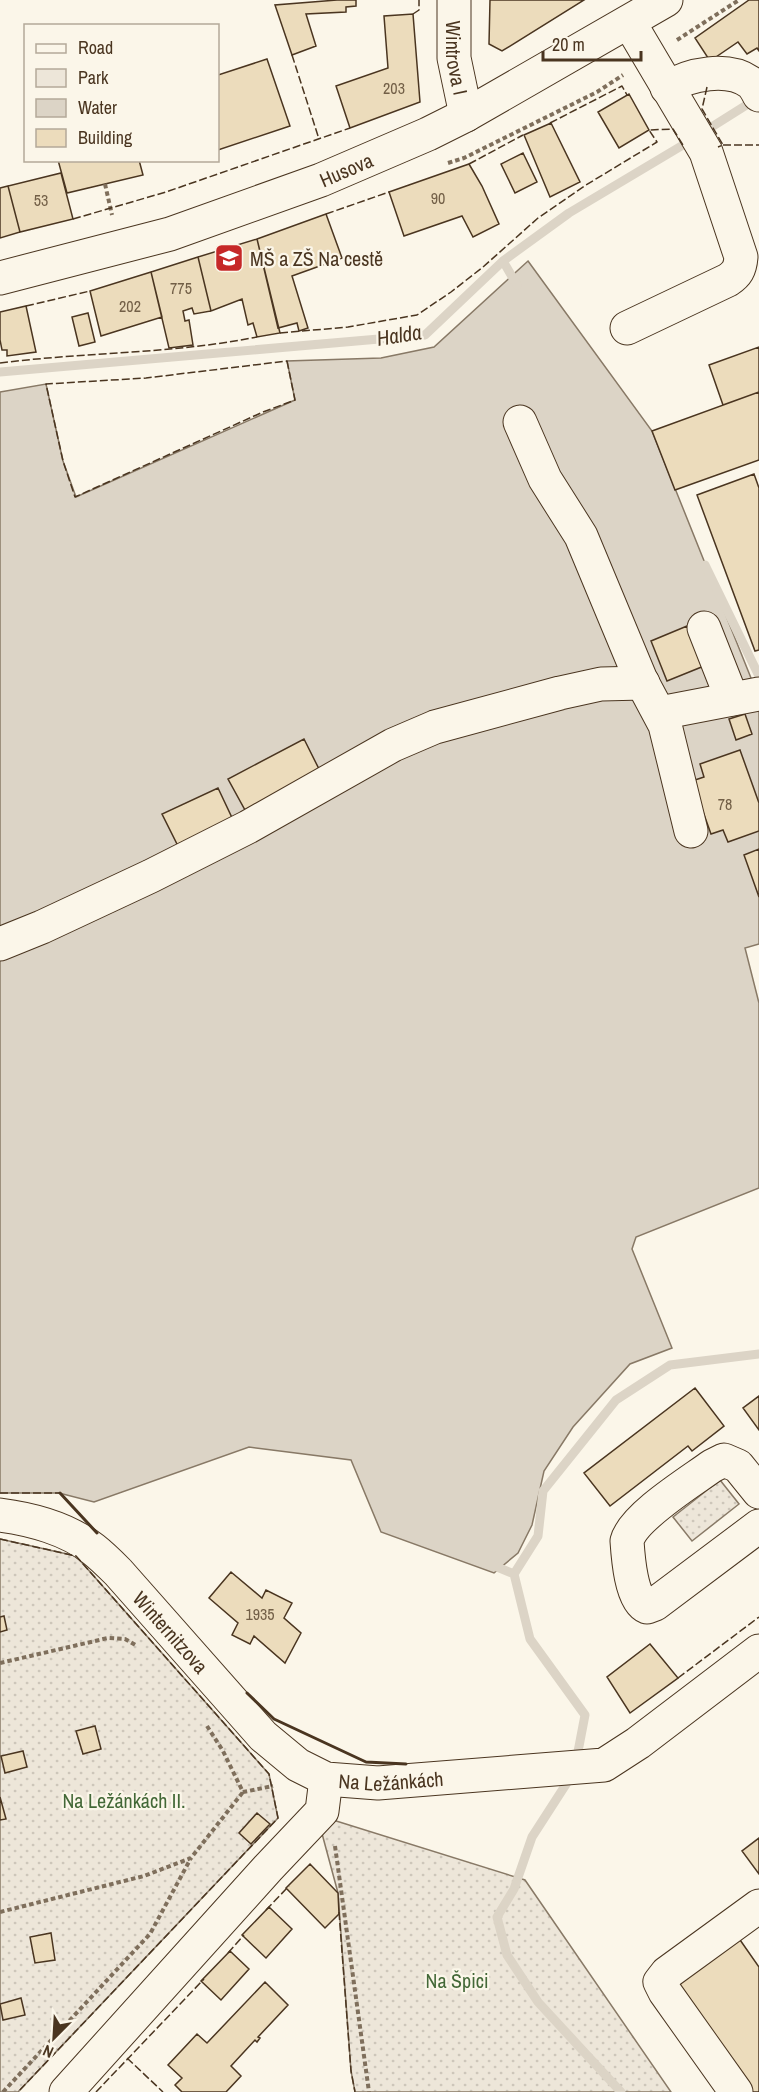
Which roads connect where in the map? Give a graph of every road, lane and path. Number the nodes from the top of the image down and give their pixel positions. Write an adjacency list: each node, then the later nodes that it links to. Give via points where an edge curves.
1 (454, 0): 6 (street, Wintrova I, via 454,58)
2 (666, 0): 3 (street, Husova)
3 (628, 22): 4 (street); 6 (street, Husova)
4 (667, 87): 5 (street, via 688,77 727,75); 10 (street, via 706,152 738,245 740,267 728,280)
5 (755, 89)
6 (466, 115): 9 (street, Husova, via 321,180 206,222 145,242)
7 (105, 184): 8 (path, via 112,215)
8 (121, 213)
9 (0, 278)
10 (627, 328)
11 (519, 422): 13 (street, via 546,479 587,548)
12 (704, 628): 14 (street)
13 (643, 683): 15 (street); 17 (street, via 601,684 435,728 393,746 161,871)
14 (747, 696): 15 (street)
15 (660, 713): 16 (street)
16 (691, 831)
17 (0, 944)
18 (759, 1492): 20 (street, via 738,1466 724,1460 640,1519 627,1541 639,1603 647,1607 655,1604)
19 (0, 1515): 25 (street, Winternitzova, via 45,1525 92,1547 263,1736 298,1765)
20 (759, 1526)
21 (140, 1647): 23 (path, via 125,1639 108,1638)
22 (759, 1651): 25 (street, Na Ležánkách, via 604,1765 378,1783)
23 (0, 1663)
24 (204, 1722): 26 (path)
25 (326, 1779): 26 (path); 32 (street, Na Ležánkách, via 322,1811)
26 (243, 1792): 28 (path)
27 (334, 1837): 33 (path)
28 (191, 1858): 30 (path, via 144,1876); 31 (path, via 150,1934)
29 (759, 1906): 34 (street, via 667,1972 660,1982)
30 (0, 1912)
31 (3, 2092)
32 (66, 2092)
33 (369, 2092)
34 (736, 2092)

